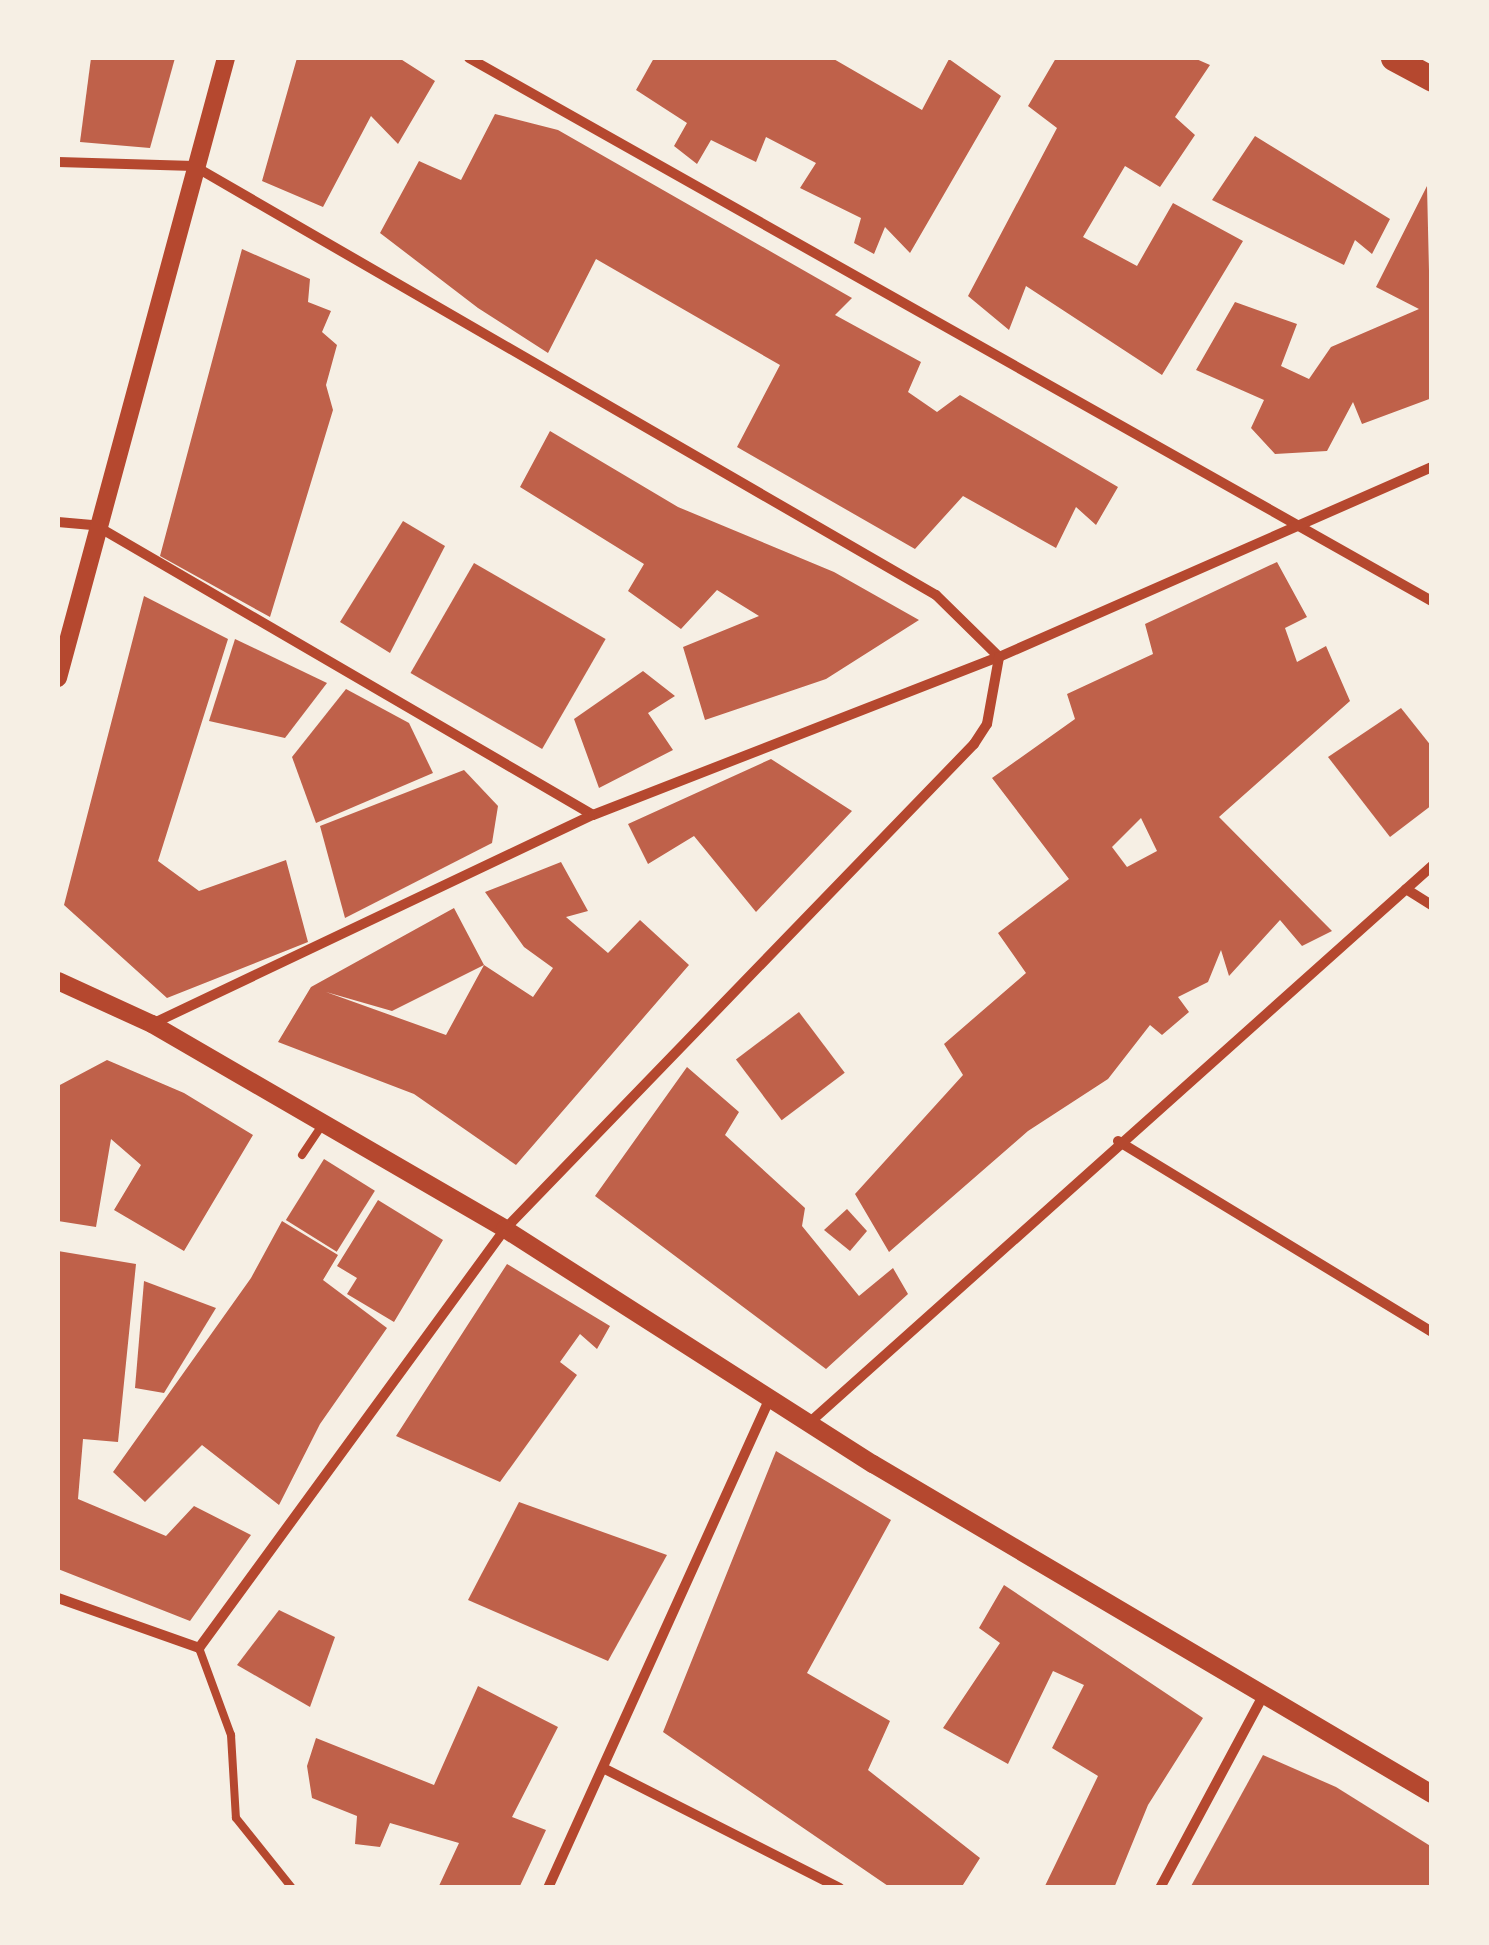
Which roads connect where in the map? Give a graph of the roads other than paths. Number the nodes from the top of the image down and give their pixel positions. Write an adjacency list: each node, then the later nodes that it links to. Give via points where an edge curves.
1 (226, 58): 6 (street)
2 (469, 58): 10 (street)
3 (1393, 58): 4 (main road)
4 (1432, 79)
5 (58, 162): 6 (street)
6 (194, 166): 9 (street); 12 (street, via 936,595)
7 (1432, 467): 10 (street)
8 (58, 522): 9 (street)
9 (95, 525): 13 (street); 14 (street)
10 (1303, 526): 11 (street); 12 (street)
11 (1432, 602)
12 (998, 658): 14 (street); 23 (street, via 987,724 974,744)
13 (58, 678)
14 (593, 816): 19 (street)
15 (1432, 866): 16 (street)
16 (1406, 889): 17 (street); 21 (street)
17 (1432, 905)
18 (58, 982): 19 (street)
19 (152, 1024): 20 (street)
20 (324, 1122): 22 (lane); 23 (street)
21 (1118, 1141): 24 (street); 26 (street)
22 (302, 1155)
23 (505, 1228): 25 (street); 28 (street)
24 (1432, 1332)
25 (770, 1398): 26 (street); 30 (street)
26 (810, 1423): 29 (street)
27 (58, 1598): 28 (street)
28 (199, 1648): 32 (lane, via 230,1735 236,1818)
29 (1264, 1694): 31 (street); 35 (street)
30 (606, 1769): 33 (street); 34 (street)
31 (1432, 1794)
32 (292, 1888)
33 (548, 1888)
34 (840, 1888)
35 (1160, 1888)

